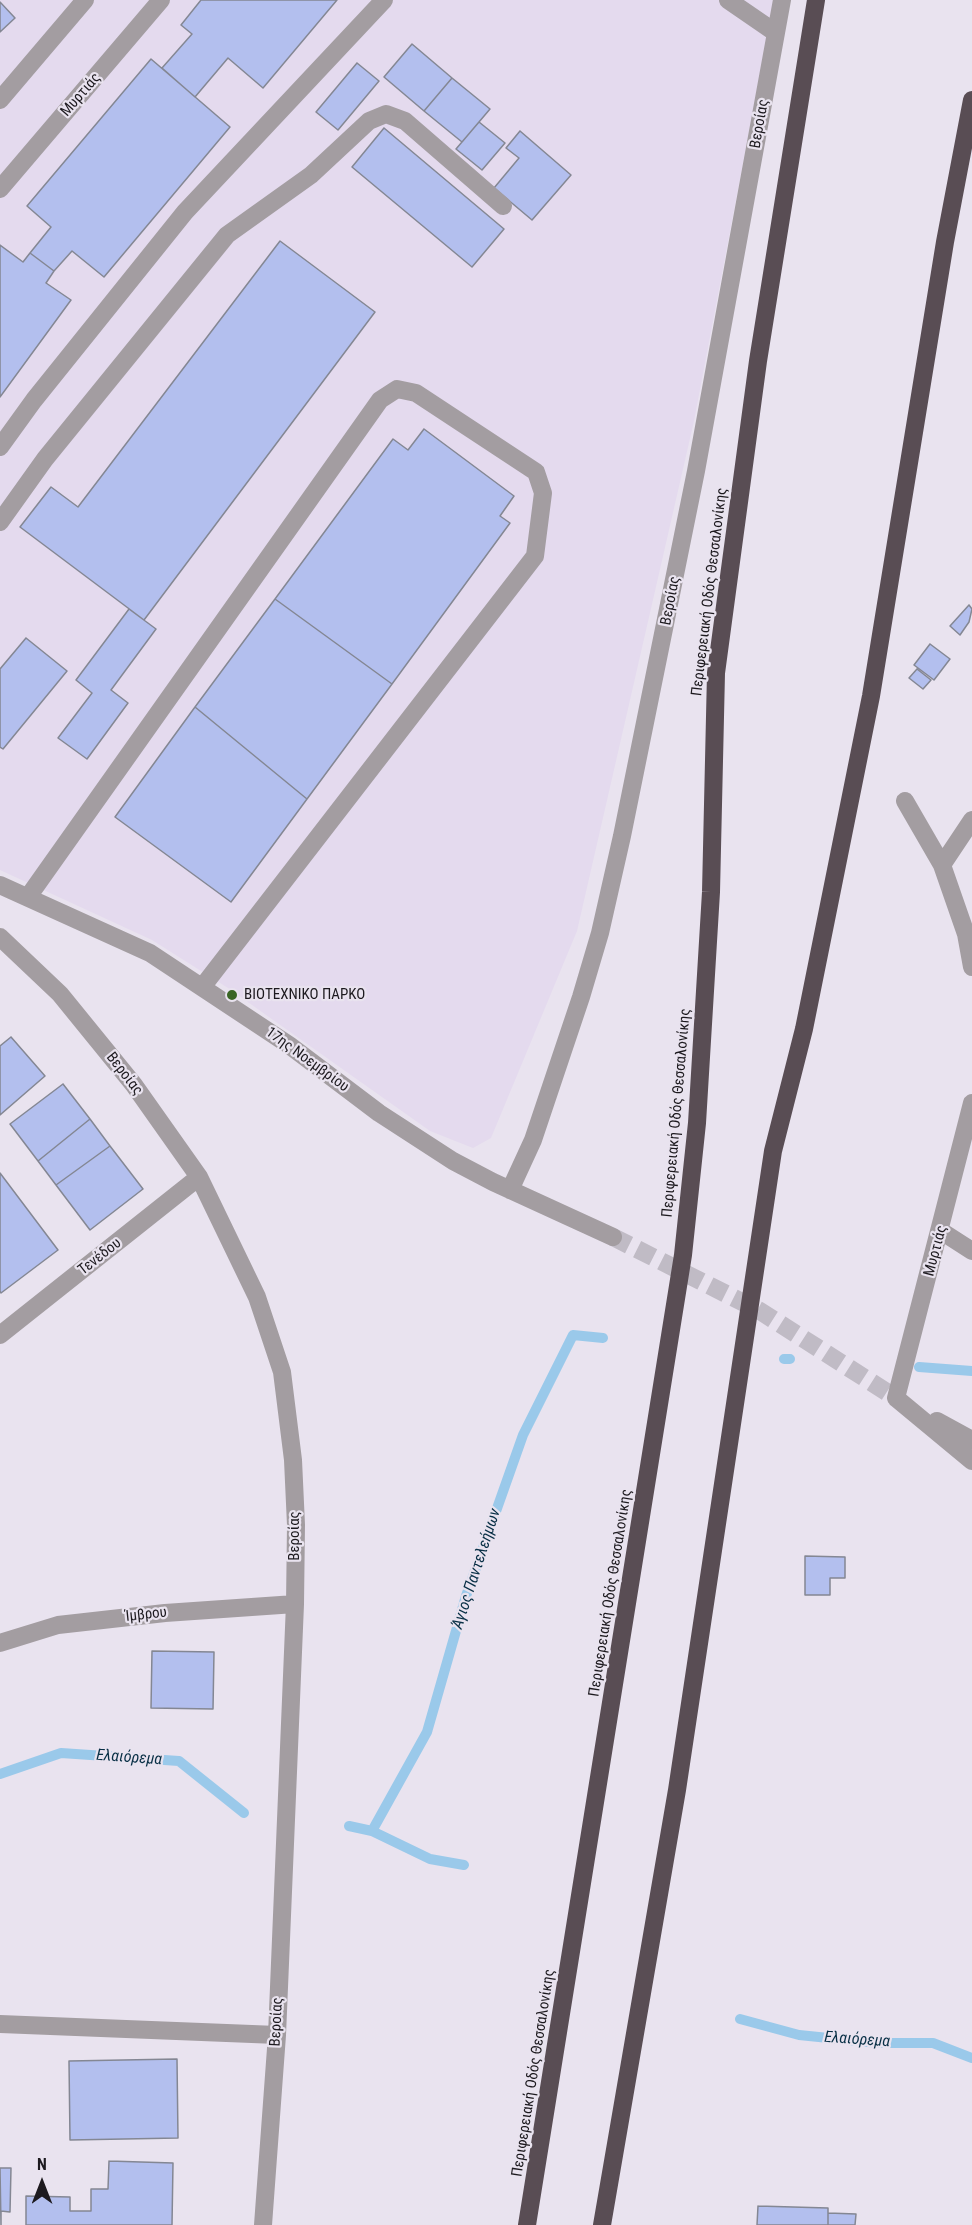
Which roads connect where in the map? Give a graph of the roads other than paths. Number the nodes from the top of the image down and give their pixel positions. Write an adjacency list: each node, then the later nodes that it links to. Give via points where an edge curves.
1 (85, 0): 8 (street)
2 (161, 0): 10 (street, Μυρτιάς)
3 (384, 0): 12 (street, via 185,212)
4 (728, 0): 7 (street)
5 (782, 0): 7 (street, Βεροίας)
6 (816, 0): 37 (highway, Περιφερειακή Οδός Θεσσαλονίκης, via 758,361 716,673 711,892 697,1123 683,1255)
7 (776, 33): 24 (street, Βεροίας, via 689,507 600,933 533,1140)
8 (0, 100)
9 (972, 100): 38 (highway, via 871,696 804,1029 773,1151 677,1790)
10 (0, 189)
11 (503, 206): 13 (street, via 405,121 386,114 369,121 311,175 227,235 45,459)
12 (0, 447)
13 (0, 522)
14 (905, 801): 16 (street)
15 (972, 820): 16 (street)
16 (942, 865): 20 (street, via 966,934)
17 (0, 885): 18 (street, 17ης Νοεμβρίου)
18 (28, 897): 21 (street, 17ης Νοεμβρίου, via 150,953); 21 (street, via 380,400 397,389 416,393 536,472 543,493 535,556)
19 (0, 937): 23 (street, Βεροίας, via 60,994 134,1086)
20 (972, 967)
21 (202, 986): 24 (street, 17ης Νοεμβρίου, via 416,1138)
22 (972, 1103): 25 (street, Μυρτιάς)
23 (199, 1177): 28 (street, Τενέδου); 32 (street, Βεροίας, via 257,1297 282,1372 293,1460)
24 (510, 1190): 26 (street, 17ης Νοεμβρίου)
25 (941, 1231): 27 (street); 29 (street, Μυρτιάς)
26 (613, 1237)
27 (972, 1251)
28 (0, 1335)
29 (896, 1398): 30 (street); 31 (street)
30 (972, 1440)
31 (972, 1461)
32 (295, 1604): 33 (street, Ίμβρου, via 58,1625); 35 (street, Βεροίας)
33 (0, 1643)
34 (0, 2024): 35 (street)
35 (277, 2035): 36 (street, Βεροίας)
36 (263, 2225)
37 (527, 2225)
38 (602, 2225)

